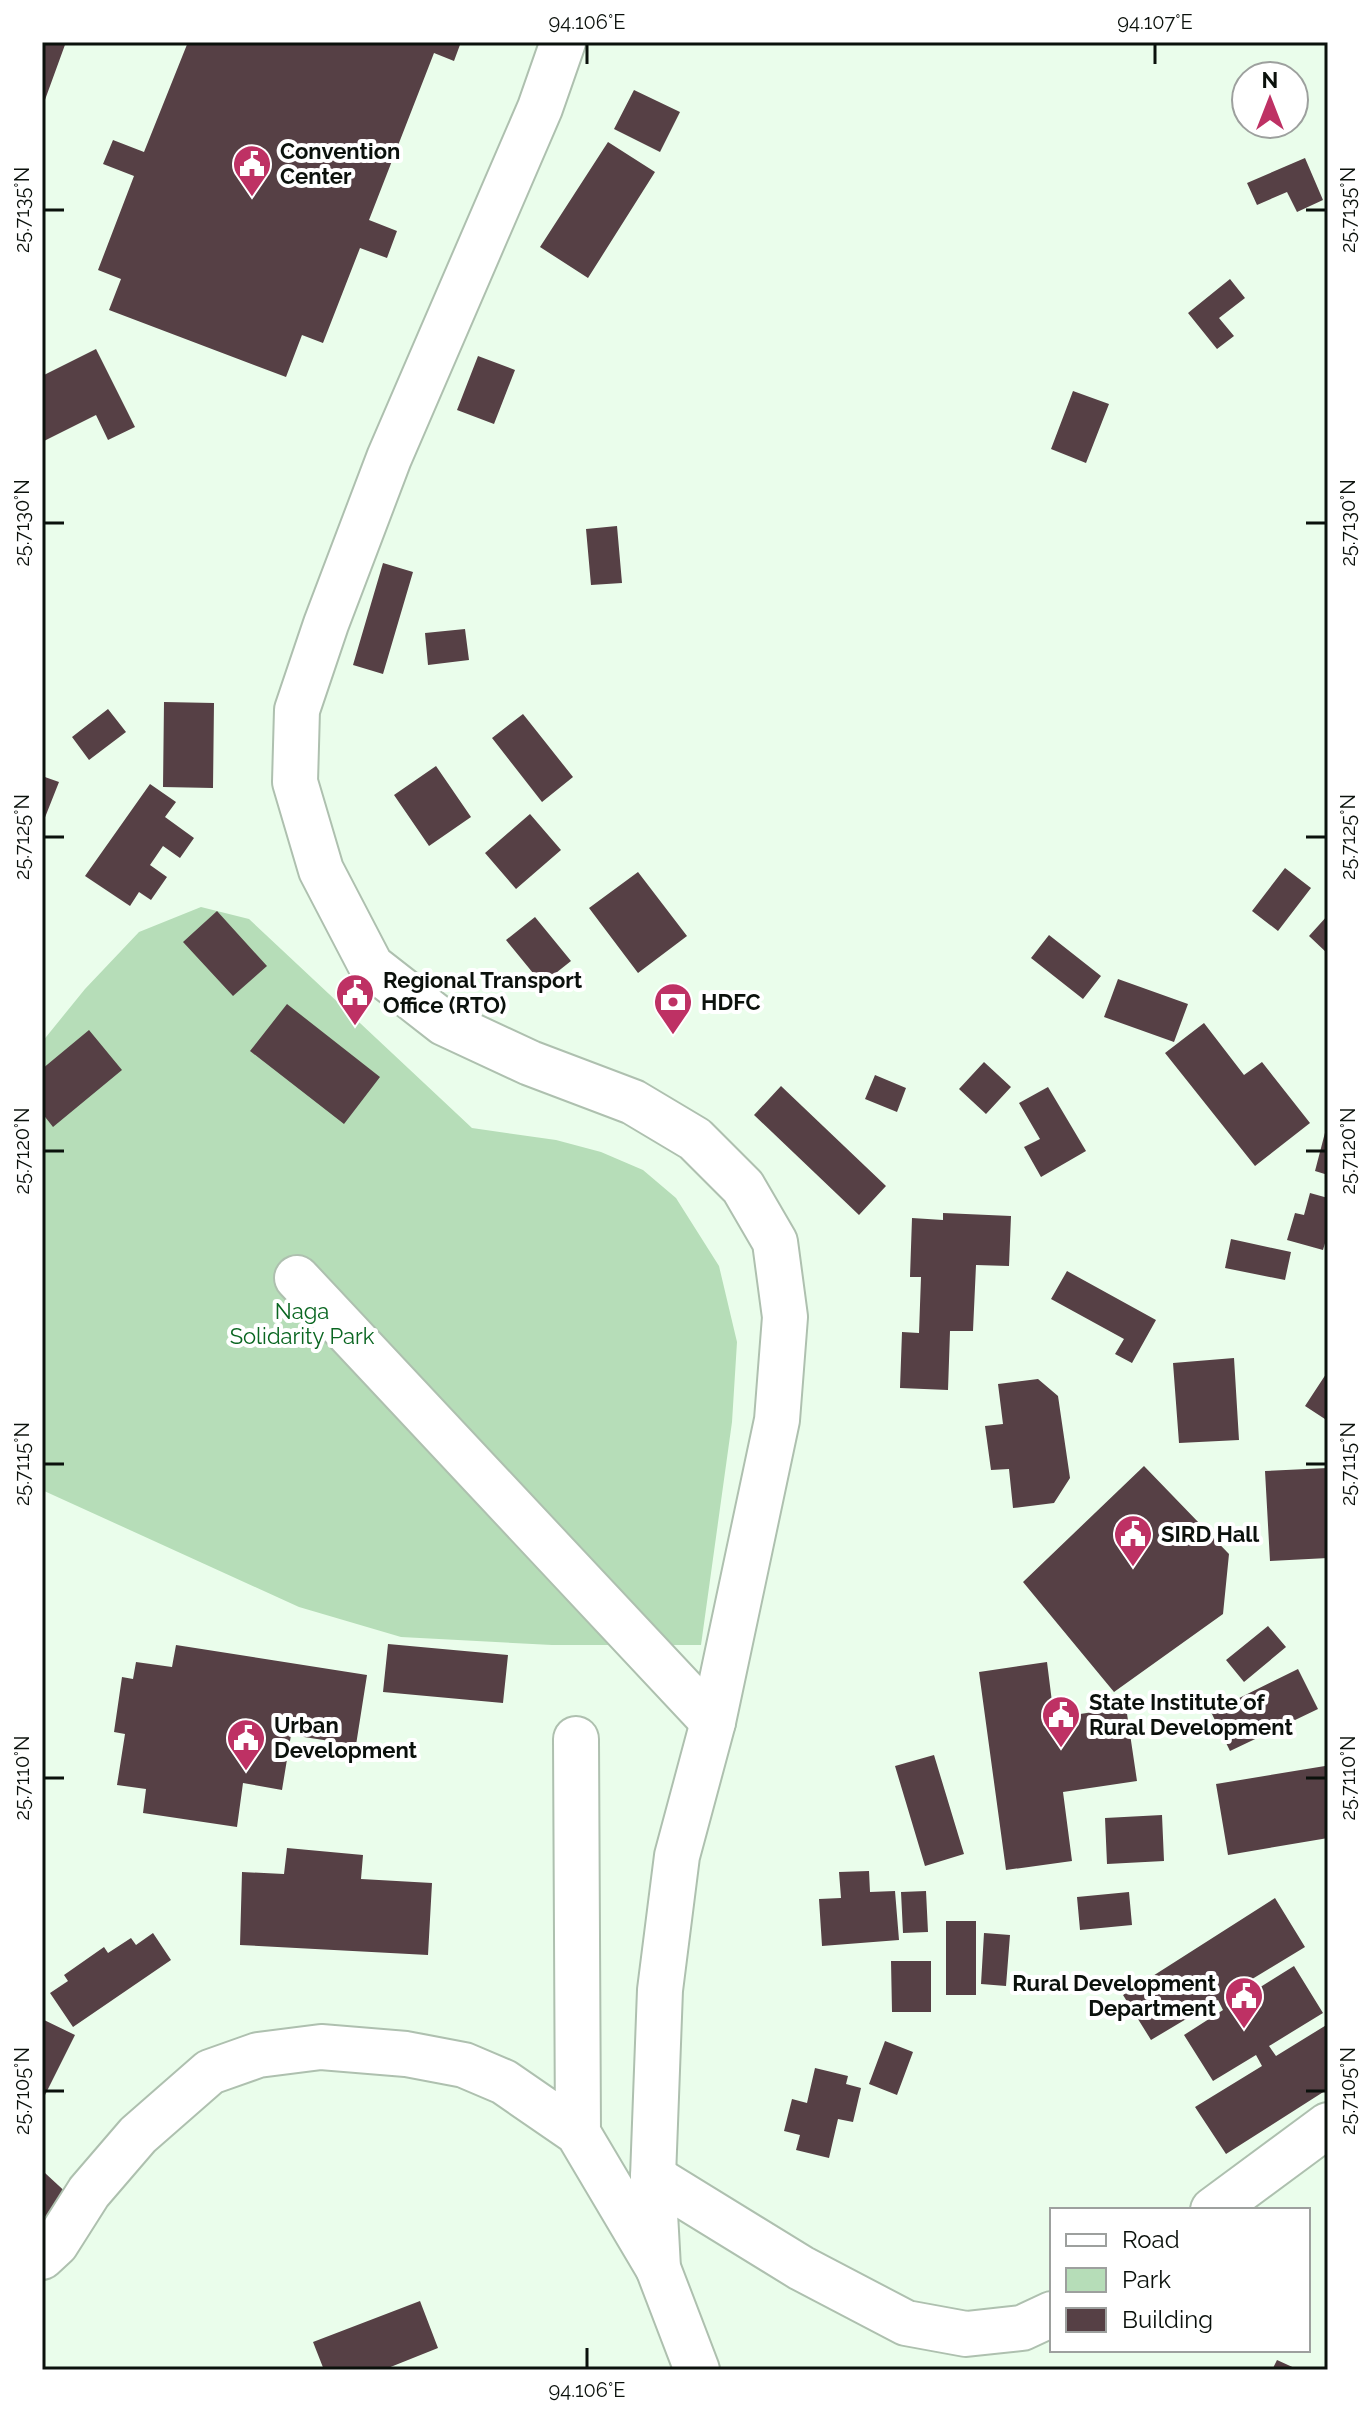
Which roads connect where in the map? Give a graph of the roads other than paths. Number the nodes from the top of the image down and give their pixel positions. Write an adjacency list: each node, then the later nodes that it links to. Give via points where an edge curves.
1 (563, 42): 3 (main road, via 540,108 389,458 326,624 297,710 295,782 321,870 371,966 444,1023 633,1102 695,1139 743,1187 775,1242 785,1317 777,1420)
2 (297, 1278): 3 (main road)
3 (713, 1722): 7 (main road, via 677,1856 660,1990)
4 (576, 1739): 6 (main road)
5 (1328, 2125): 8 (main road)
6 (578, 2133): 9 (main road, via 504,2082 464,2065 321,2047 258,2055 210,2072 138,2135); 10 (main road)
7 (653, 2177): 10 (main road); 11 (main road, via 801,2268 906,2323 966,2334 1022,2328)
8 (1216, 2208)
9 (42, 2257)
10 (658, 2268): 12 (main road)
11 (1050, 2315)
12 (697, 2370)

